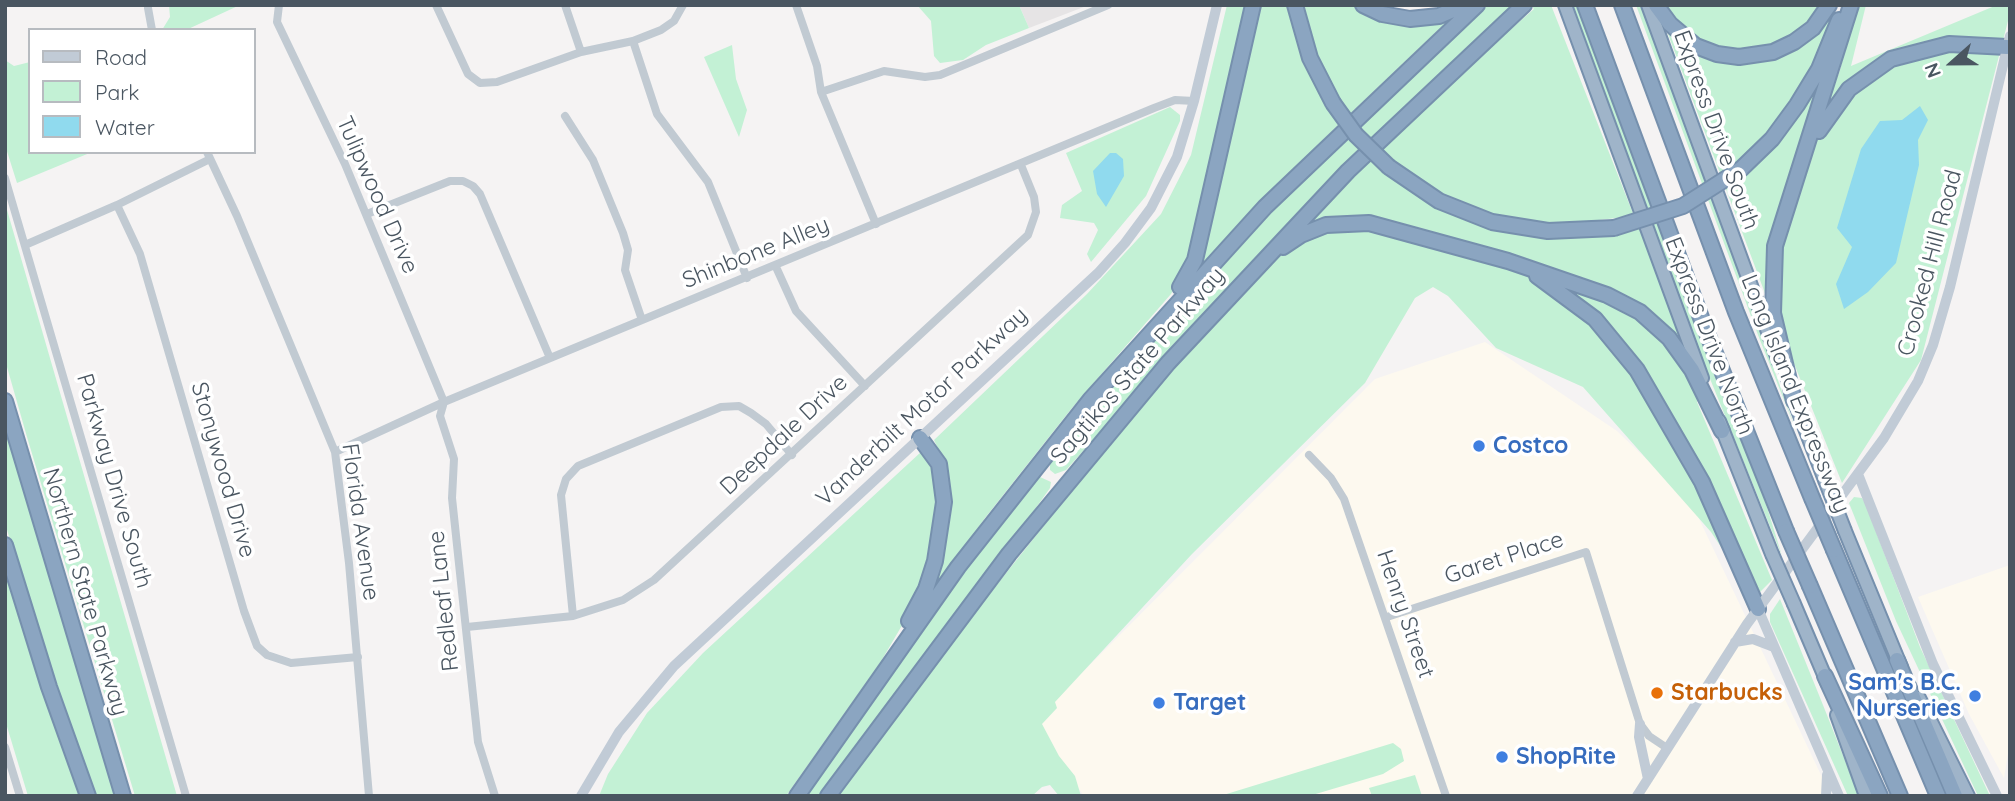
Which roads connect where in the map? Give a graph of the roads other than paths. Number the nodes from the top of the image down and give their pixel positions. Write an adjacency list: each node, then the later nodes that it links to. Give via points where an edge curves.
1 (279, 5): 35 (street, Tulipwood Drive, via 277,22)
2 (436, 5): 26 (street, via 468,74 480,83 497,82)
3 (565, 5): 26 (street)
4 (683, 5): 24 (street, via 674,21)
5 (796, 5): 27 (street)
6 (1108, 5): 27 (street, via 940,75 884,71)
7 (1217, 5): 28 (main road, Vanderbilt Motor Parkway)
8 (1253, 5): 44 (highway, via 1193,267)
9 (1295, 5): 20 (highway, bridge, via 1310,58 1333,103 1356,135 1389,167 1439,201 1492,222 1548,231 1614,228 1676,209 1741,169 1772,139 1804,94)
10 (1363, 5): 11 (highway, via 1410,19 1439,16)
11 (1464, 5)
12 (1477, 5): 44 (highway, Sagtikos State Parkway, via 1265,207)
13 (1524, 5): 40 (highway, Sagtikos State Parkway, via 1381,139)
14 (1565, 5): 50 (highway, Express Drive North)
15 (1586, 5): 88 (highway, bridge, via 1703,323)
16 (1622, 5): 89 (highway, Long Island Expressway, bridge, via 1736,312)
17 (1648, 5): 48 (highway, Express Drive South)
18 (1656, 5): 19 (highway, via 1696,46 1739,57 1773,52 1794,43 1813,28)
19 (1829, 5)
20 (1844, 5)
21 (1852, 5): 34 (highway)
22 (148, 8): 23 (street)
23 (152, 28)
24 (633, 41): 26 (street); 41 (street, via 657,114 708,182)
25 (2008, 42): 34 (highway, via 1949,44 1902,55 1870,72 1849,89 1824,122); 56 (main road, Crooked Hill Road, via 1933,345 1908,399)
26 (582, 52)
27 (821, 92): 36 (street)
28 (1194, 101): 31 (street, Shinbone Alley, via 1171,101); 51 (main road, Vanderbilt Motor Parkway, via 1170,172 1125,243)
29 (565, 116): 42 (street, via 593,160 623,233 628,250 625,270)
30 (208, 155): 33 (street); 53 (street, Florida Avenue)
31 (1021, 165): 36 (street, Shinbone Alley); 46 (street, Deepdale Drive, via 1036,212 1028,235)
32 (5, 178): 37 (street, Parkway Drive South)
33 (117, 205): 37 (street); 64 (street, Stonywood Drive, via 140,254 257,646 273,658 291,663)
34 (1787, 206): 48 (highway, via 1775,246 1772,300)
35 (367, 214): 43 (street, via 450,181 474,186); 49 (street, Tulipwood Drive)
36 (876, 224): 39 (street, Shinbone Alley)
37 (25, 245): 76 (street, Parkway Drive South)
38 (1508, 261): 40 (highway, via 1378,225 1343,223 1301,235); 50 (highway, via 1594,289 1651,320 1685,359); 58 (highway, via 1578,304 1627,355 1697,472)
39 (776, 267): 41 (street, Shinbone Alley); 46 (street, via 796,311)
40 (1251, 272): 81 (highway, Sagtikos State Parkway, via 1037,518)
41 (747, 278): 42 (street, Shinbone Alley)
42 (642, 320): 43 (street, Shinbone Alley)
43 (550, 358): 49 (street, Shinbone Alley)
44 (1120, 365): 67 (highway, Sagtikos State Parkway, via 984,533)
45 (5, 385): 52 (highway)
46 (865, 386): 54 (street, Deepdale Drive)
47 (5, 401): 52 (highway, Northern State Parkway)
48 (1794, 401): 65 (highway, Express Drive South, bridge)
49 (444, 402): 53 (street, Shinbone Alley); 61 (street, Redleaf Lane, via 440,416 454,459 452,498)
50 (1722, 430): 66 (highway, Express Drive North, bridge)
51 (920, 438): 67 (highway, via 937,459 944,480 937,554 920,602); 79 (main road, Vanderbilt Motor Parkway, via 674,666 619,732)
52 (18, 442): 75 (highway, Northern State Parkway)
53 (335, 452): 64 (street, Florida Avenue)
54 (792, 455): 59 (street, Deepdale Drive, via 640,590); 59 (street, via 751,413 721,407 578,466 566,479 561,495)
55 (1308, 455): 60 (street, Henry Street, via 1344,499)
56 (1858, 474): 58 (main road, Crooked Hill Road); 92 (main road, via 1936,671)
57 (5, 545): 74 (highway)
58 (1758, 609): 62 (main road, Crooked Hill Road); 63 (main road)
59 (573, 616): 61 (street, Deepdale Drive)
60 (1387, 617): 68 (street, Garet Place, via 1586,552); 82 (street, Henry Street)
61 (467, 627): 78 (street, Redleaf Lane, via 478,742)
62 (1735, 642): 63 (main road, via 1753,639); 70 (main road, Crooked Hill Road)
63 (1774, 647): 71 (main road)
64 (358, 657): 77 (street, Florida Avenue)
65 (1897, 660): 90 (highway); 91 (highway, Express Drive South)
66 (1825, 677): 86 (highway, Express Drive North); 87 (highway)
67 (851, 718): 80 (highway, Sagtikos State Parkway)
68 (1640, 724): 70 (street); 72 (main road)
69 (5, 747): 73 (street)
70 (1667, 748): 72 (main road, Crooked Hill Road)
71 (1827, 769): 84 (main road); 85 (main road)
72 (1648, 779): 83 (main road, Crooked Hill Road)
73 (20, 796)
74 (88, 796)
75 (123, 796)
76 (186, 796)
77 (369, 796)
78 (495, 796)
79 (581, 796)
80 (797, 796)
81 (828, 796)
82 (1446, 796)
83 (1637, 796)
84 (1826, 796)
85 (1839, 796)
86 (1866, 796)
87 (1880, 796)
88 (1900, 796)
89 (1938, 796)
90 (1955, 796)
91 (1968, 796)
92 (1997, 796)

